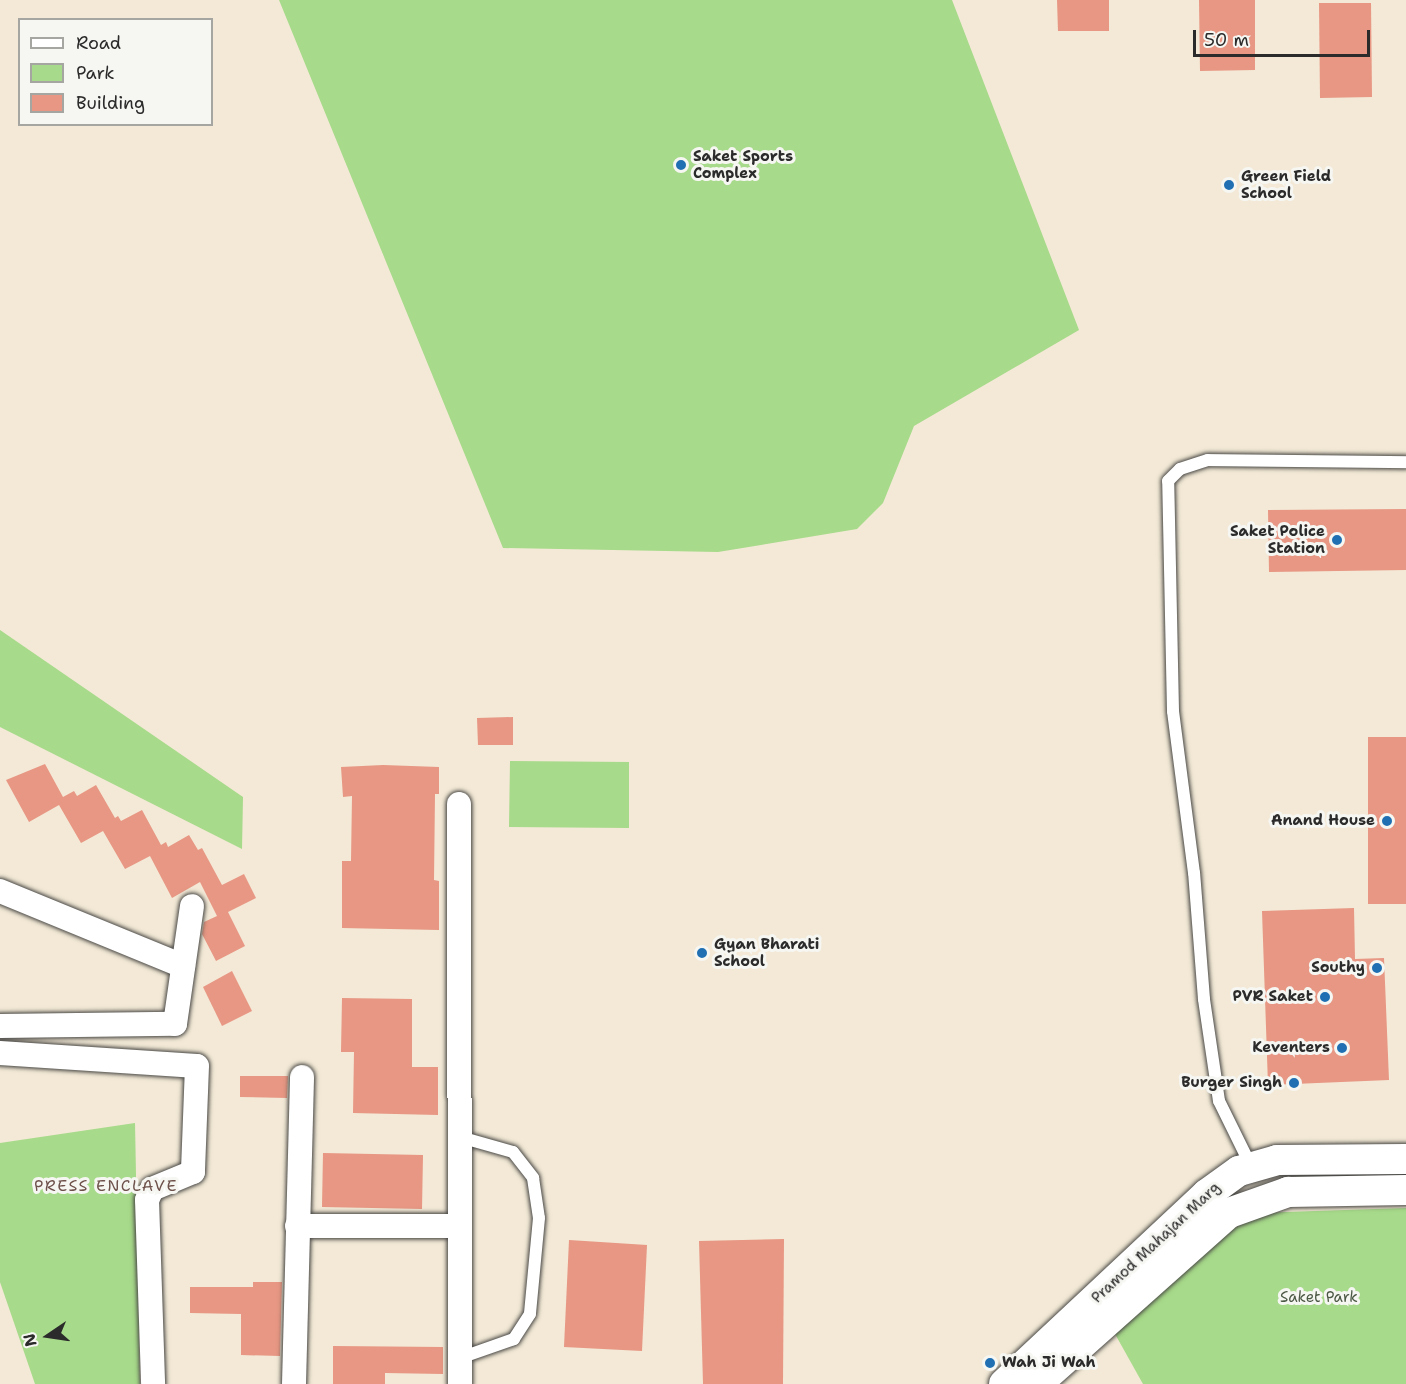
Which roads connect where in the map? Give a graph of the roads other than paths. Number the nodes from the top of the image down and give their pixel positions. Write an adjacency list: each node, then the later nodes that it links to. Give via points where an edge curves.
1 (1406, 462): 11 (lane, via 1208,460 1180,469 1168,481 1173,711 1194,873 1204,999 1219,1101)
2 (459, 804): 9 (street)
3 (0, 891): 5 (street)
4 (192, 906): 5 (street)
5 (183, 966): 6 (street, via 175,1024)
6 (0, 1026)
7 (0, 1053): 16 (street, via 197,1066 192,1172 153,1190 147,1200)
8 (302, 1077): 13 (street)
9 (460, 1137): 14 (street); 15 (lane, via 513,1152 533,1178 539,1218 530,1314 514,1339)
10 (1406, 1159): 11 (street, Pramod Mahajan Marg, via 1290,1159)
11 (1251, 1166): 19 (street, Pramod Mahajan Marg, via 1217,1185)
12 (1406, 1190): 20 (street, Pramod Mahajan Marg, via 1288,1192 1239,1208 1212,1225)
13 (297, 1226): 14 (street); 17 (street)
14 (460, 1226): 15 (street)
15 (460, 1358): 18 (street)
16 (153, 1384)
17 (294, 1384)
18 (460, 1384)
19 (1004, 1384)
20 (1038, 1384)

